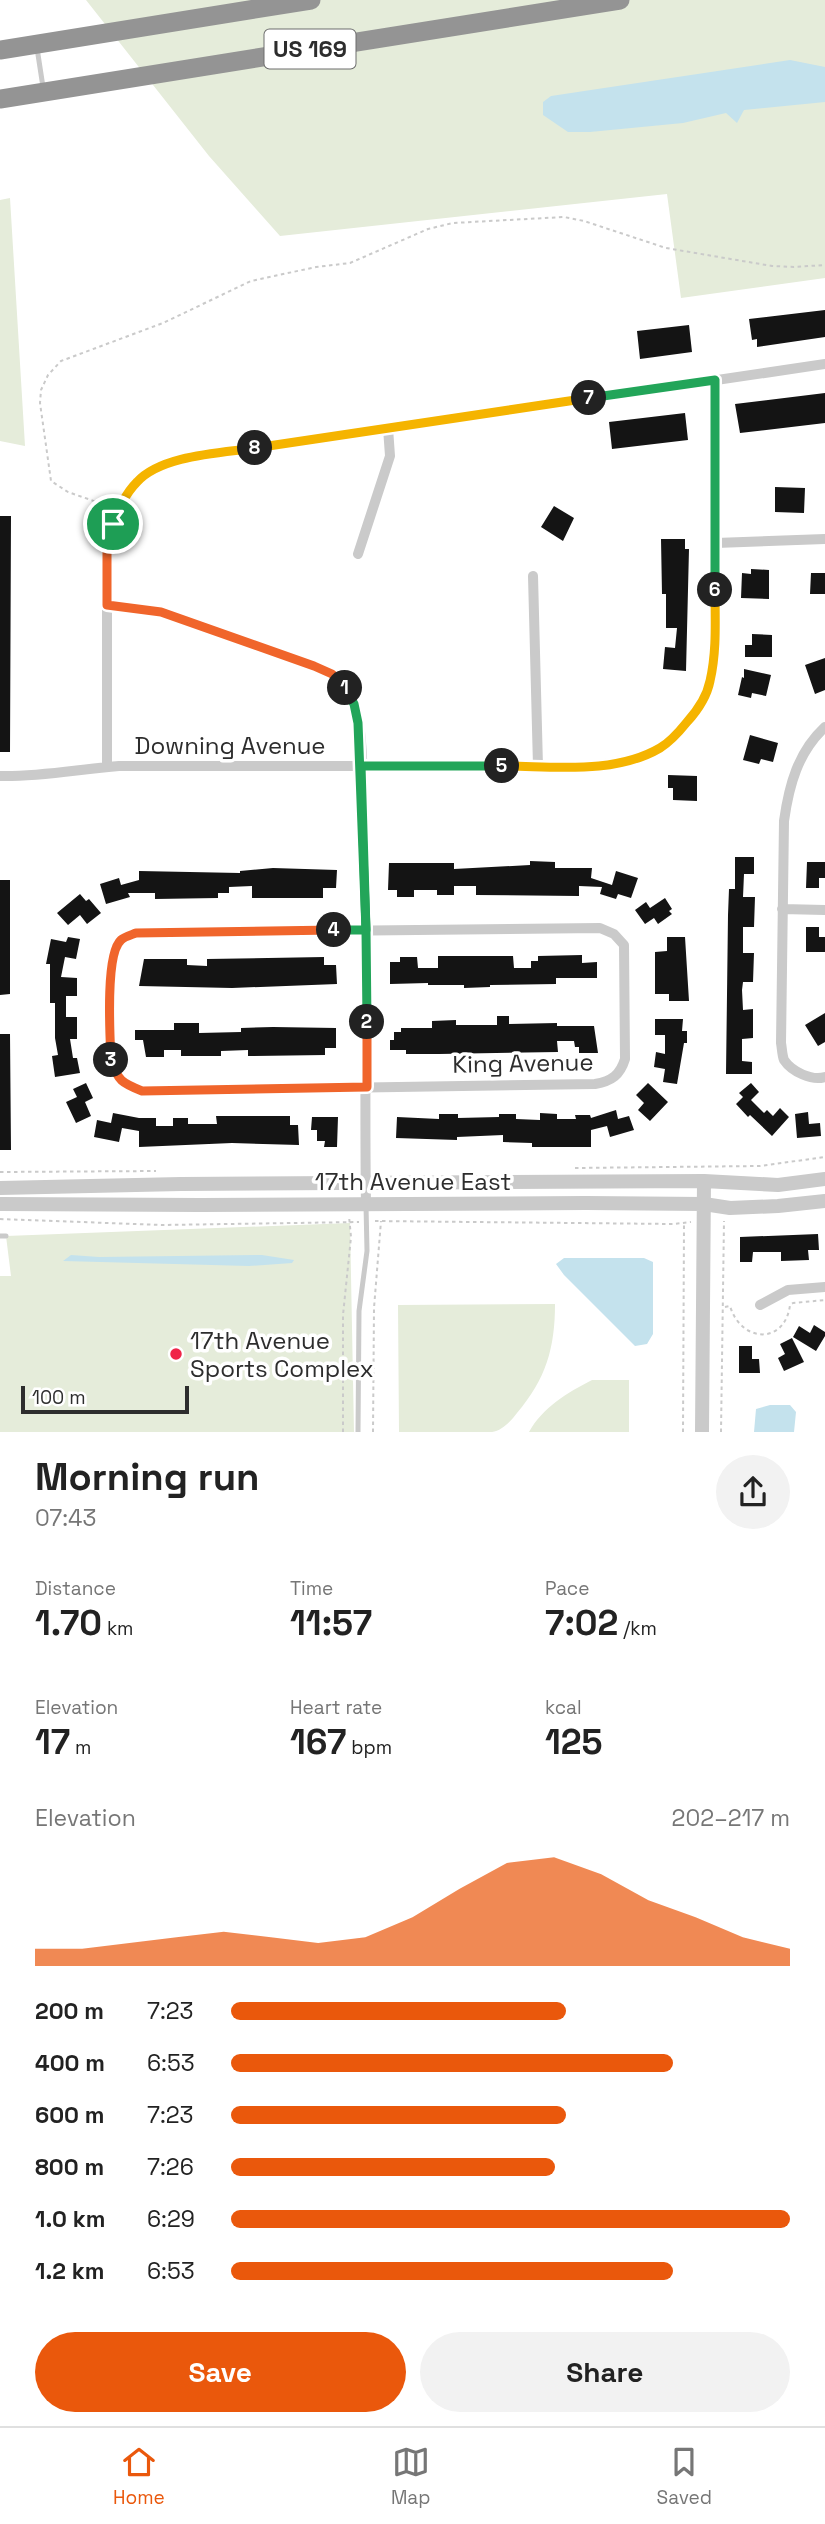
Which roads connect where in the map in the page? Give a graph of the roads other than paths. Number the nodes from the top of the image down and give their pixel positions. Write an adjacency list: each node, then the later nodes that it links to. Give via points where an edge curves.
1 (311, 0): 3 (highway, US 169)
2 (620, 0): 5 (highway, US 169)
3 (36, 45): 4 (highway, US 169); 5 (lane)
4 (0, 50)
5 (44, 92): 6 (highway, US 169)
6 (0, 99)
7 (825, 364): 8 (street)
8 (715, 380): 9 (street); 11 (street, Downing Avenue)
9 (388, 428): 12 (street, via 390,456); 14 (street, via 184,459 139,479 128,492 107,539)
10 (825, 539): 11 (street)
11 (716, 543): 17 (street, Downing Avenue, via 713,667 710,684 690,719 661,747 630,760)
12 (358, 554)
13 (533, 576): 17 (street)
14 (107, 605): 16 (street, via 161,612 332,674 354,704); 18 (street)
15 (825, 727): 20 (street, via 800,759 788,791)
16 (361, 766): 17 (street, Downing Avenue); 18 (street, Downing Avenue); 22 (street)
17 (538, 766)
18 (107, 767): 19 (street, Downing Avenue, via 33,777)
19 (0, 776)
20 (782, 909): 21 (street); 23 (street, via 783,1059 797,1072)
21 (825, 910)
22 (366, 930): 24 (street); 24 (street, King Avenue, via 136,933 121,940 113,952 111,972 111,1060 123,1084 142,1091); 24 (street, King Avenue, via 600,928 614,934 624,946 625,1059 622,1070 609,1082 595,1084)
23 (825, 1077)
24 (367, 1087): 27 (street)
25 (825, 1179): 26 (street, 17th Avenue East, via 778,1185)
26 (704, 1181): 27 (street, 17th Avenue East); 32 (street)
27 (366, 1183): 28 (street, 17th Avenue East); 31 (street)
28 (0, 1188)
29 (825, 1201): 32 (street, 17th Avenue East, via 730,1208)
30 (0, 1204): 31 (street, 17th Avenue East)
31 (366, 1204): 32 (street, 17th Avenue East); 35 (lane)
32 (704, 1204): 36 (street)
33 (825, 1287): 34 (street, via 788,1290)
34 (760, 1306)
35 (358, 1432)
36 (702, 1432)

